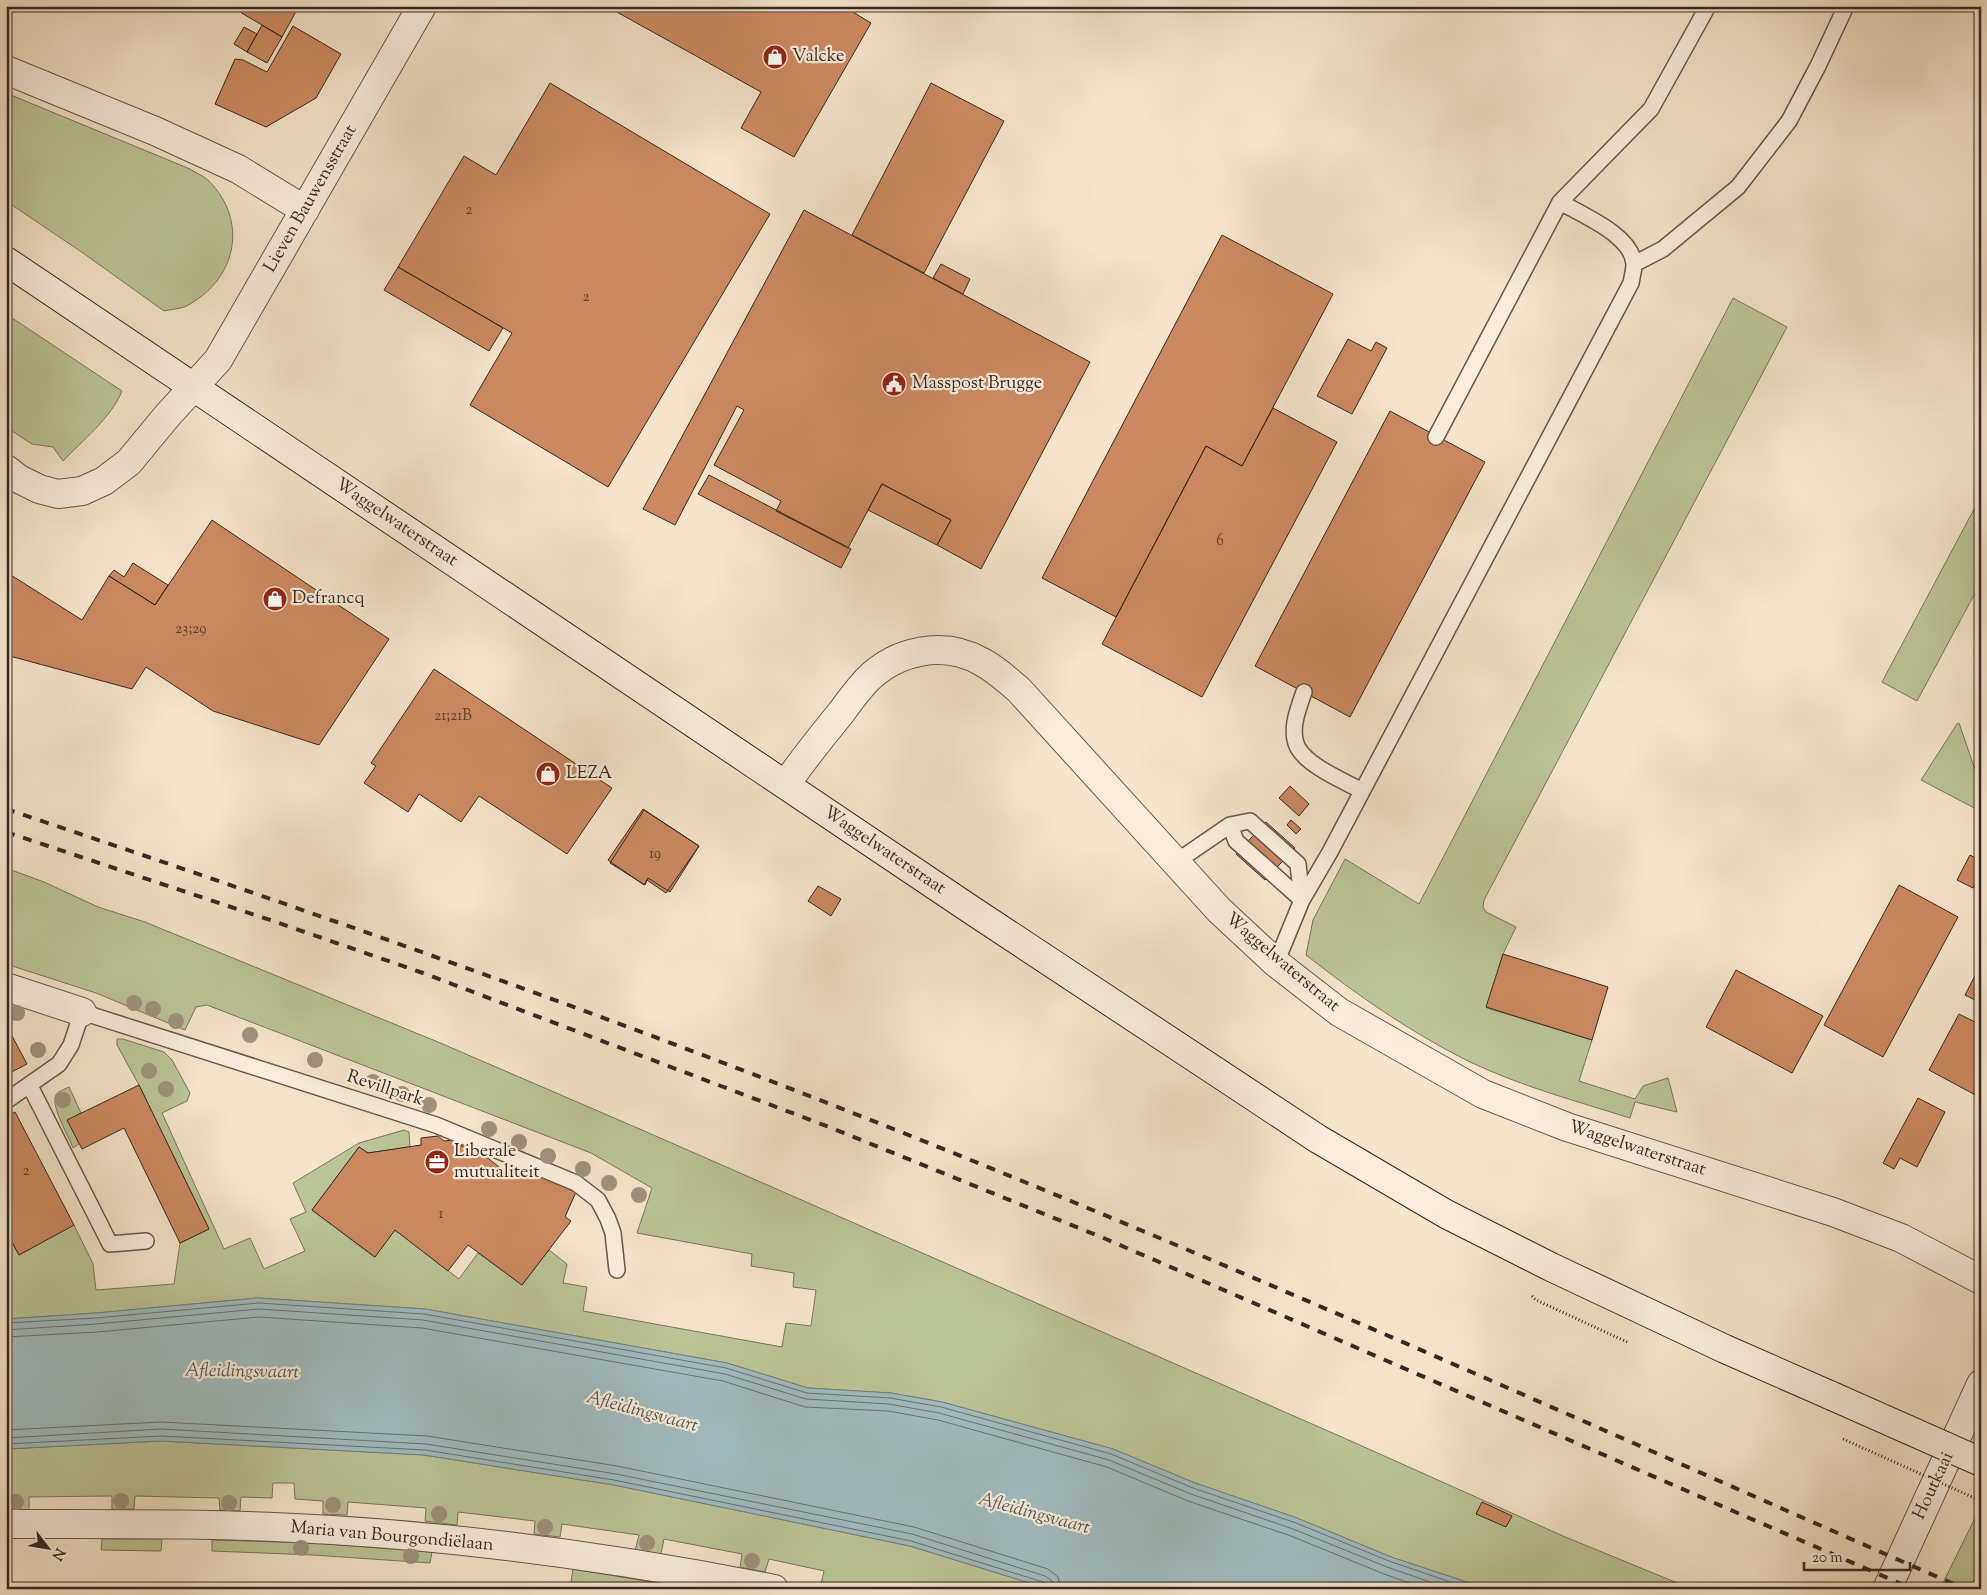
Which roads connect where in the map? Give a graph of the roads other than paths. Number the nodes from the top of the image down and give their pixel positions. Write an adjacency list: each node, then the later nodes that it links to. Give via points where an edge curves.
1 (422, 6): 6 (street, Lieven Bauwensstraat)
2 (1708, 6): 5 (lane, via 1651,109)
3 (1846, 6): 8 (lane, via 1789,121 1738,187 1663,249)
4 (6, 70): 6 (street, via 238,169)
5 (1560, 202): 8 (lane, via 1617,235 1629,247); 10 (lane)
6 (305, 210): 9 (street, Lieven Bauwensstraat, via 218,360)
7 (6, 261): 9 (street, Waggelwaterstraat)
8 (1634, 264): 14 (lane, via 1630,283)
9 (194, 387): 11 (street, Lieven Bauwensstraat, via 129,462 104,481 82,491 58,494 39,489); 13 (street, Waggelwaterstraat)
10 (1436, 436)
11 (6, 469)
12 (1304, 692): 14 (lane, via 1294,733 1298,748 1312,762)
13 (786, 784): 16 (street, Waggelwaterstraat, via 816,742 866,681 879,670 896,658 920,651 961,654 981,661 1019,690); 27 (street, Waggelwaterstraat, bridge, via 1326,1144 1446,1214 1725,1349)
14 (1362, 791): 17 (lane)
15 (1230, 825): 16 (lane); 17 (lane, via 1236,841); 17 (lane, via 1250,821 1298,864)
16 (1176, 862): 18 (street, Waggelwaterstraat, via 1219,910)
17 (1302, 900): 18 (lane)
18 (1276, 963): 25 (street, Waggelwaterstraat, via 1339,1012 1482,1094 1567,1127 1833,1212 1901,1238)
19 (6, 987): 20 (street)
20 (82, 1012): 21 (lane, via 66,1055); 24 (lane, Revillpark, via 436,1125 576,1183 598,1200 606,1214)
21 (30, 1086): 22 (lane); 23 (lane, via 110,1244)
22 (6, 1101)
23 (146, 1241)
24 (617, 1270)
25 (1981, 1280)
26 (1981, 1384): 30 (street, Houtkaai)
27 (1981, 1462)
28 (6, 1524): 29 (street, Maria van Bourgondiëlaan, via 227,1525 444,1539 644,1566)
29 (774, 1589)
30 (1887, 1589)

